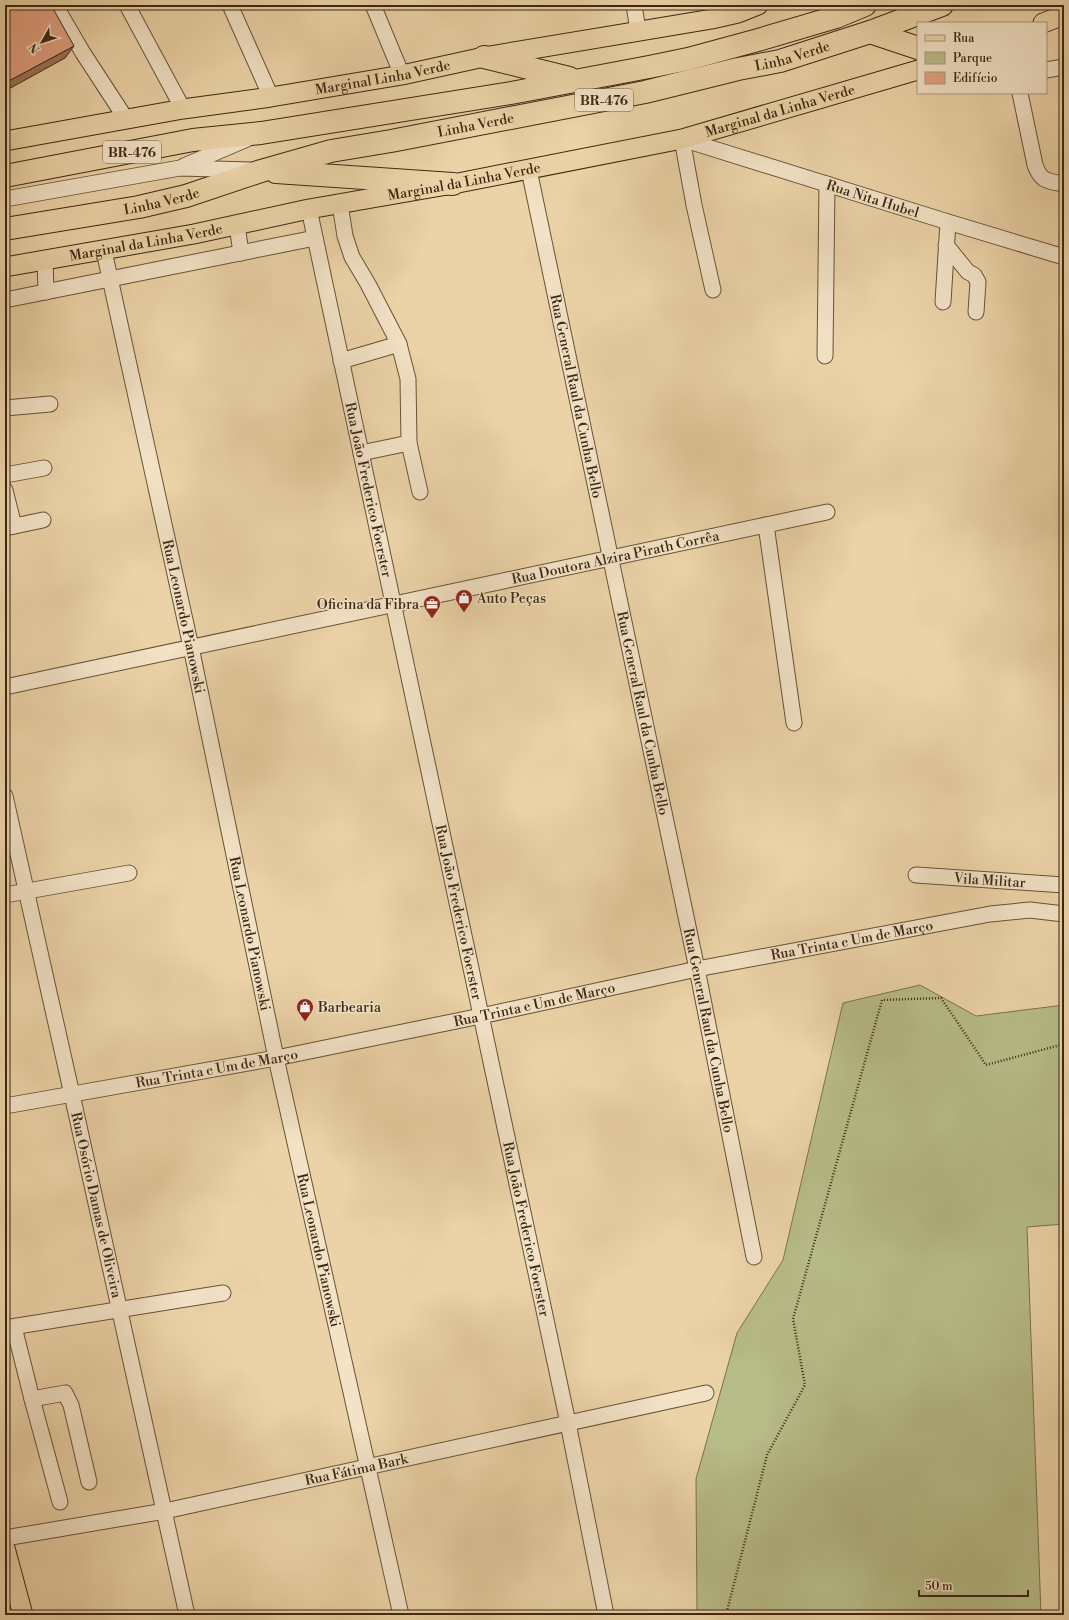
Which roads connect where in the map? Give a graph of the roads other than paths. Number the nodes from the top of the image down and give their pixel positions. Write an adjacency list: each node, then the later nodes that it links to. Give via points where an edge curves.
1 (55, 5): 23 (street, via 82,53)
2 (127, 5): 22 (street)
3 (230, 5): 21 (street)
4 (373, 5): 18 (street)
5 (634, 5): 11 (street)
6 (758, 5): 11 (main road, Marginal Linha Verde, via 731,15)
7 (865, 5): 19 (highway, Linha Verde / BR-476, via 836,17 688,59)
8 (942, 5): 12 (highway, Linha Verde / BR-476)
9 (1064, 15): 10 (main road)
10 (1046, 22)
11 (638, 31): 14 (main road, Marginal Linha Verde)
12 (870, 32): 13 (highway); 29 (highway, Linha Verde / BR-476, via 780,61 645,92 332,151)
13 (917, 48)
14 (484, 57): 18 (main road, Marginal Linha Verde); 19 (highway)
15 (1064, 67): 17 (street)
16 (917, 70): 25 (main road, Marginal da Linha Verde)
17 (1047, 70)
18 (402, 75): 21 (main road, Marginal Linha Verde)
19 (576, 80): 24 (highway, Linha Verde / BR-476, via 511,93)
20 (1020, 94): 33 (street, via 1038,174 1046,180)
21 (271, 98): 22 (main road, Marginal Linha Verde)
22 (183, 108): 23 (main road, Marginal Linha Verde)
23 (126, 119): 26 (main road, Marginal Linha Verde)
24 (261, 133): 27 (street); 30 (highway, Linha Verde / BR-476, via 193,140)
25 (682, 139): 28 (main road, Marginal da Linha Verde); 32 (street, Rua Nita Hubel); 50 (street)
26 (5, 141)
27 (180, 168): 29 (street); 34 (street)
28 (529, 170): 31 (main road, Marginal da Linha Verde); 70 (street, Rua General Raul da Cunha Bello)
29 (261, 171): 31 (highway); 37 (highway, Linha Verde / BR-476, via 186,196 139,207)
30 (5, 176)
31 (453, 184): 35 (main road, Marginal da Linha Verde)
32 (827, 184): 38 (street, Rua Nita Hubel); 56 (street)
33 (1064, 184)
34 (5, 199)
35 (340, 204): 36 (main road, Marginal da Linha Verde); 55 (street, via 345,236 352,257)
36 (309, 209): 39 (main road, Marginal da Linha Verde); 41 (street, Rua João Frederico Foerster)
37 (70, 218): 40 (highway, Linha Verde / BR-476); 42 (highway, via 24,238)
38 (948, 222): 43 (street); 46 (street, Rua Nita Hubel)
39 (237, 225): 44 (main road, Marginal da Linha Verde); 45 (street)
40 (5, 229)
41 (315, 238): 45 (street); 57 (street, Rua João Frederico Foerster)
42 (5, 242)
43 (946, 245): 53 (street); 54 (street, via 978,282)
44 (104, 251): 47 (main road, Marginal da Linha Verde); 49 (street, Rua Leonardo Pianowski)
45 (241, 253): 49 (street)
46 (1064, 257)
47 (45, 260): 48 (main road, Marginal da Linha Verde); 51 (street)
48 (5, 267)
49 (110, 279): 51 (street); 72 (street, Rua Leonardo Pianowski)
50 (713, 290)
51 (46, 292): 52 (street)
52 (5, 300)
53 (943, 302)
54 (976, 312)
55 (399, 344): 57 (street); 60 (street, via 408,379)
56 (824, 356)
57 (341, 361): 61 (street, Rua João Frederico Foerster)
58 (50, 404): 59 (street)
59 (5, 408)
60 (409, 443): 61 (street); 65 (street)
61 (361, 453): 71 (street, Rua João Frederico Foerster)
62 (44, 468): 63 (street)
63 (5, 476)
64 (5, 490): 69 (street)
65 (420, 492)
66 (827, 512): 68 (street, Rua Doutora Alzira Pirath Corrêa)
67 (42, 520): 69 (street)
68 (766, 525): 70 (street, Rua Doutora Alzira Pirath Corrêa); 74 (street)
69 (10, 527)
70 (611, 558): 71 (street, Rua Doutora Alzira Pirath Corrêa); 82 (street, Rua General Raul da Cunha Bello)
71 (393, 604): 72 (street, Rua Doutora Alzira Pirath Corrêa); 83 (street, Rua João Frederico Foerster)
72 (191, 647): 73 (street, Rua Doutora Alzira Pirath Corrêa); 84 (street, Rua Leonardo Pianowski)
73 (5, 687)
74 (794, 723)
75 (5, 796): 79 (street, Rua Osório Damas de Oliveira)
76 (129, 873): 79 (street)
77 (916, 875): 78 (street, Vila Militar)
78 (1064, 885)
79 (26, 892): 80 (street); 85 (street, Rua Osório Damas de Oliveira)
80 (5, 895)
81 (1064, 914): 82 (street, Rua Trinta e Um de Março, via 1030,910 990,914)
82 (697, 969): 83 (street, Rua Trinta e Um de Março); 87 (street, Rua General Raul da Cunha Bello)
83 (481, 1016): 84 (street, Rua Trinta e Um de Março); 93 (street, Rua João Frederico Foerster)
84 (276, 1058): 85 (street, Rua Trinta e Um de Março); 94 (street, Rua Leonardo Pianowski)
85 (71, 1095): 86 (street, Rua Trinta e Um de Março); 89 (street, Rua Osório Damas de Oliveira)
86 (5, 1106)
87 (754, 1257)
88 (223, 1293): 89 (street)
89 (120, 1309): 90 (street); 97 (street, Rua Osório Damas de Oliveira)
90 (10, 1328): 92 (street)
91 (706, 1393): 93 (street, Rua Fátima Bark)
92 (32, 1399): 95 (street, via 65,1394 71,1405); 96 (street)
93 (568, 1423): 94 (street, Rua Fátima Bark); 103 (street, Rua João Frederico Foerster)
94 (368, 1467): 97 (street, Rua Fátima Bark); 102 (street, Rua Leonardo Pianowski)
95 (89, 1482)
96 (60, 1502)
97 (165, 1511): 98 (street, Rua Fátima Bark); 101 (street, Rua Osório Damas de Oliveira)
98 (5, 1538)
99 (5, 1548): 100 (main road)
100 (23, 1615)
101 (187, 1615)
102 (400, 1615)
103 (606, 1615)

